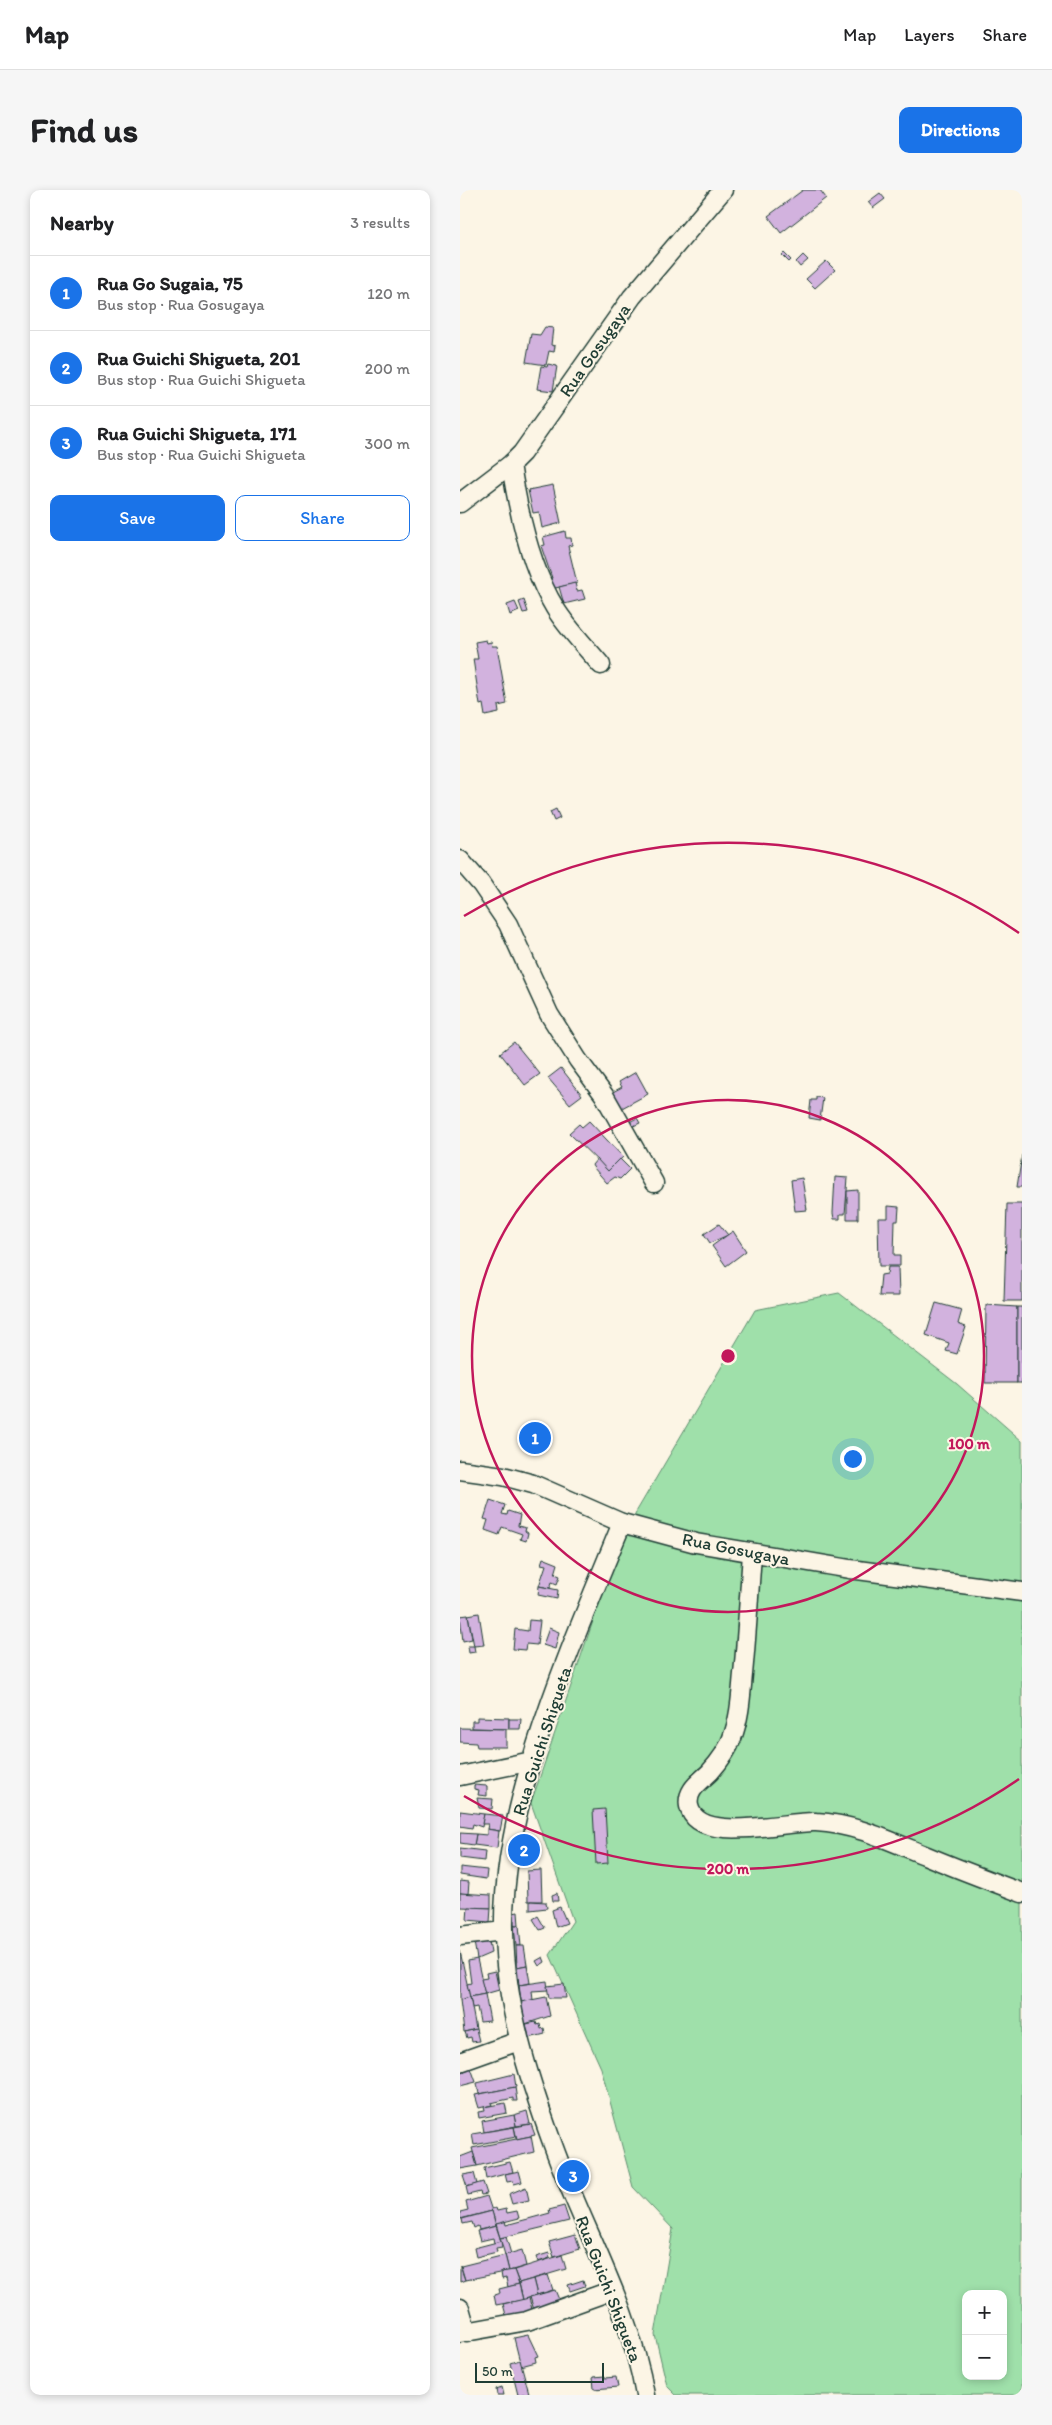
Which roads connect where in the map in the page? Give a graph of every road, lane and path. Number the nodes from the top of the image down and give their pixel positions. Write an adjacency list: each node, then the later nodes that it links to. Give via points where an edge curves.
1 (723, 190): 2 (street, Rua Gosugaya, via 632,297 551,414)
2 (511, 464): 3 (street, Rua Gosugaya); 4 (street, via 518,507 546,592 556,610)
3 (460, 503)
4 (601, 665)
5 (460, 860): 6 (street, via 508,924 550,1014 604,1095)
6 (654, 1183)
7 (460, 1470): 8 (street, Rua Gosugaya, via 533,1484)
8 (622, 1523): 9 (street, Rua Gosugaya); 11 (street, Rua Guichi Shigueta, via 557,1687)
9 (752, 1554): 10 (street, Rua Gosugaya); 13 (street, via 738,1714 733,1737 724,1754 689,1796 693,1815 720,1828 747,1829 813,1822 841,1824)
10 (1022, 1592)
11 (532, 1761): 12 (street); 14 (street, Rua Guichi Shigueta, via 505,1880)
12 (460, 1776)
13 (1022, 1893)
14 (504, 1931): 15 (street); 16 (street, Rua Guichi Shigueta)
15 (460, 1936)
16 (518, 2041): 17 (street); 18 (street, Rua Guichi Shigueta, via 553,2147)
17 (460, 2062)
18 (613, 2290): 20 (street, via 527,2321); 21 (street, Rua Guichi Shigueta, via 634,2347)
19 (460, 2308): 20 (street)
20 (464, 2333)
21 (645, 2395)

